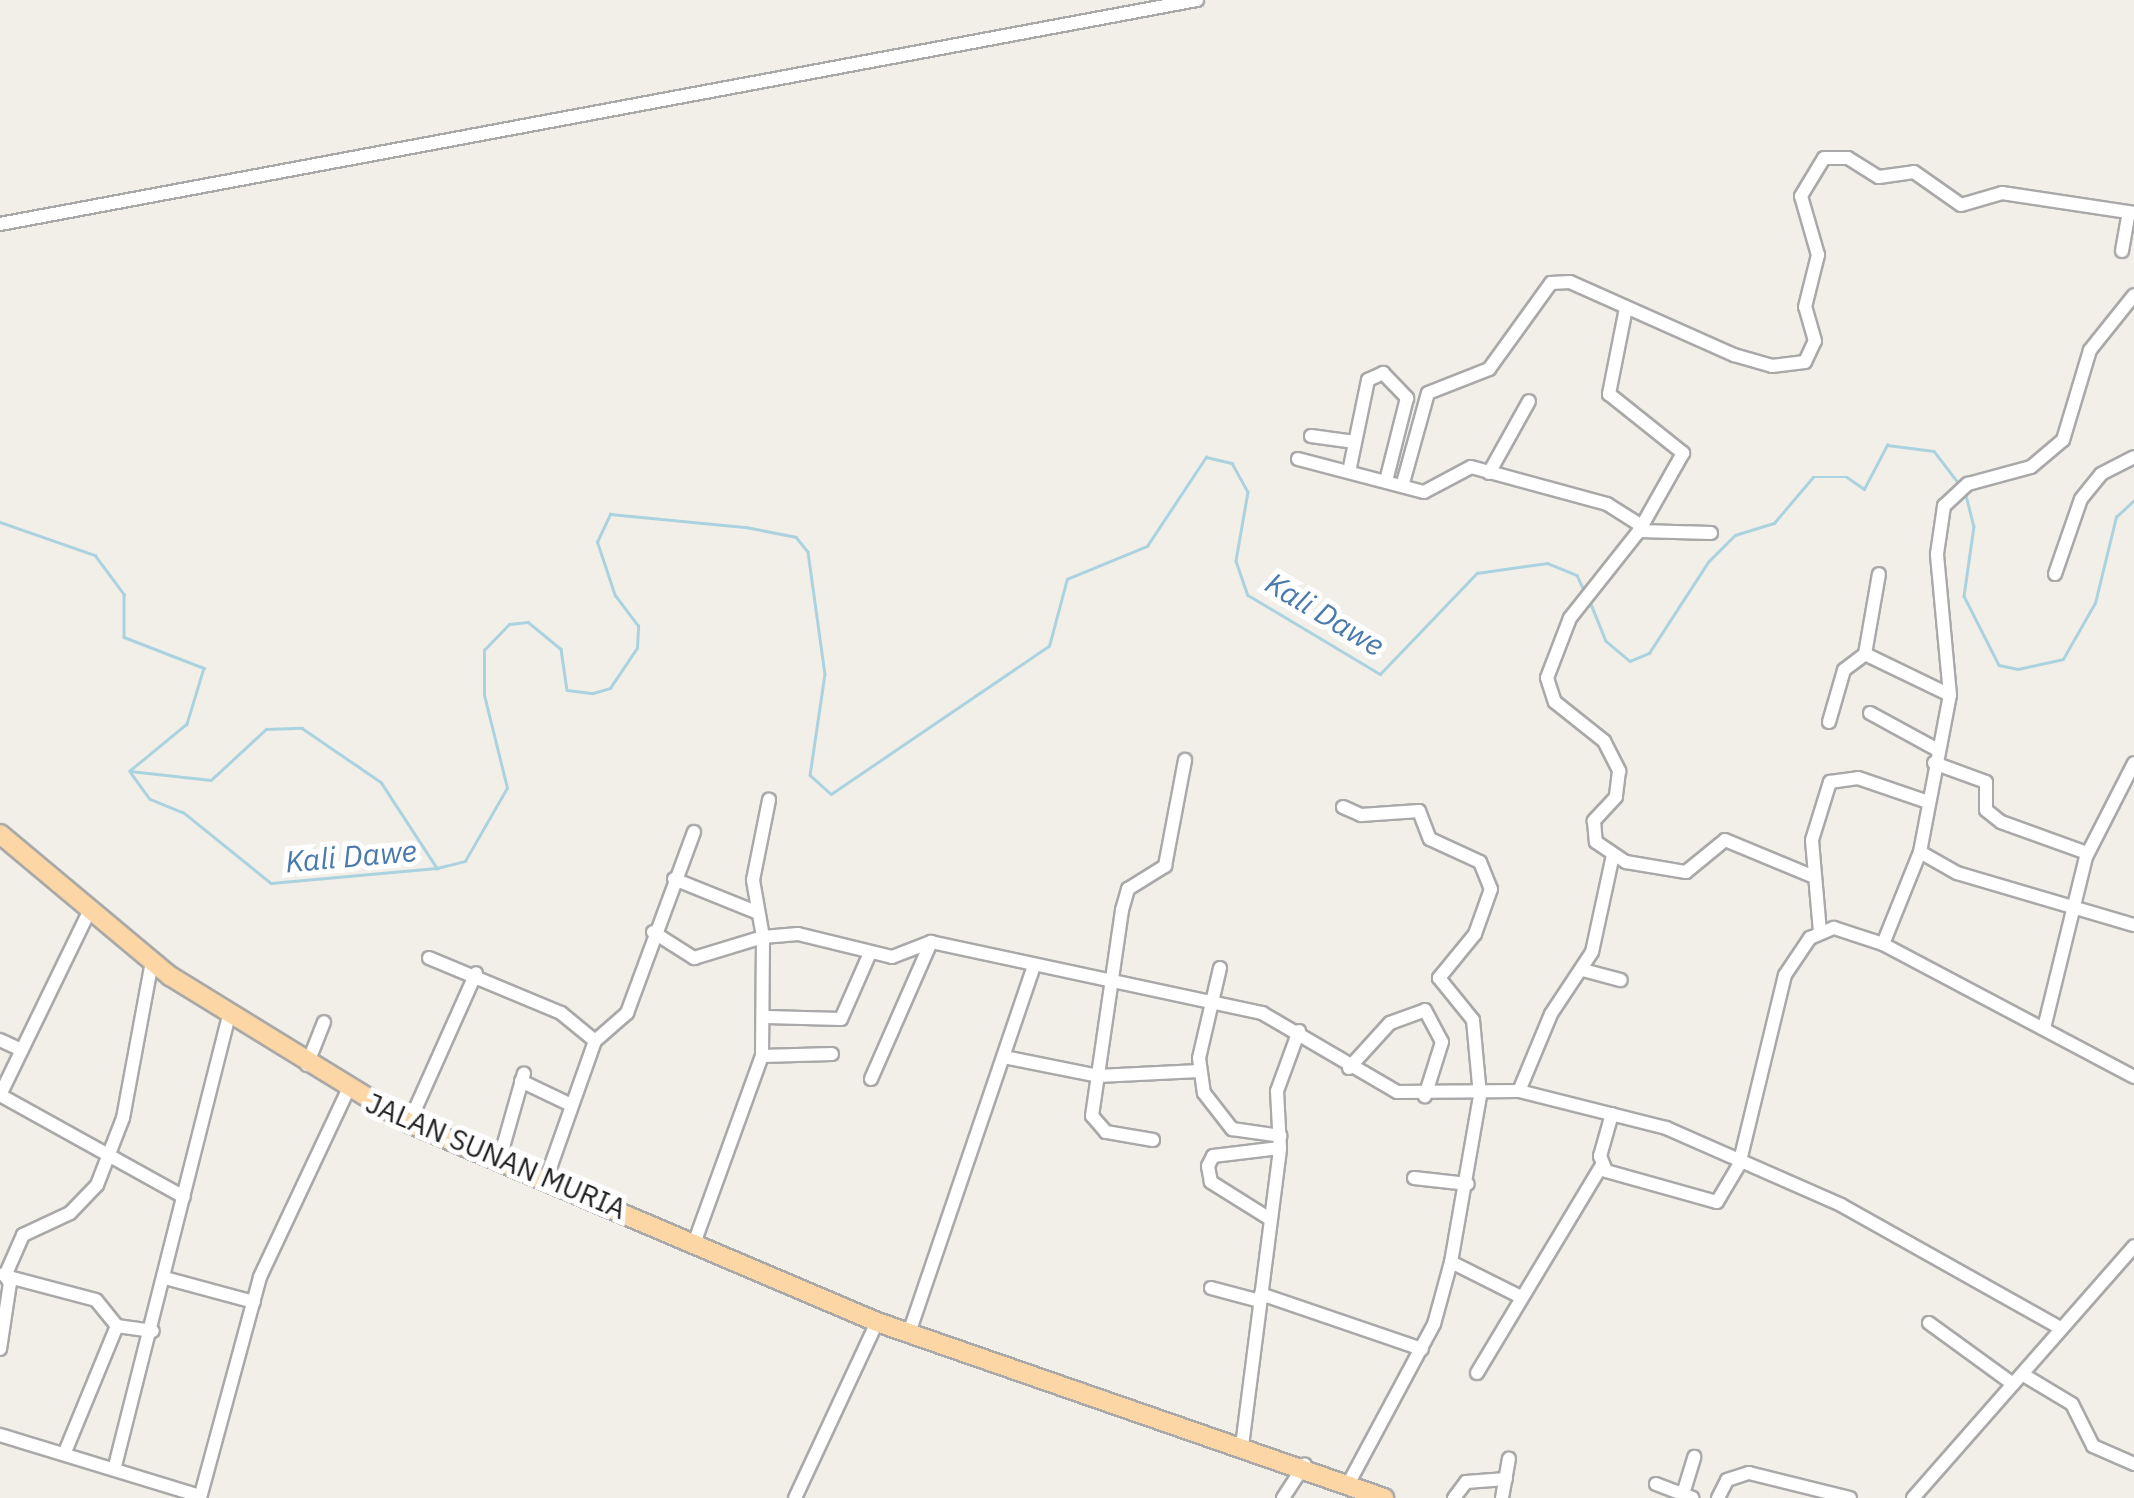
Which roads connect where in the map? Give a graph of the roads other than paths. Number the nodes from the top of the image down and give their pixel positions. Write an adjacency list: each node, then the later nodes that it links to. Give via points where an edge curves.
1 (1197, 0): 3 (street)
2 (2132, 213): 4 (street); 6 (street, via 2002,193 1951,203 1914,172 1871,175 1838,156 1812,168 1802,196 1818,255 1806,308 1816,341 1806,362 1772,366 1734,355)
3 (0, 224)
4 (2122, 251)
5 (2134, 295): 21 (street, via 2090,350 2063,440 2031,467 1962,488 1937,554)
6 (1626, 308): 15 (street, via 1570,282 1551,283 1489,370 1428,394); 16 (street, via 1609,394 1682,453)
7 (1530, 401): 13 (street)
8 (1311, 436): 9 (street)
9 (1355, 442): 12 (street); 14 (street, via 1368,380 1396,378 1408,398)
10 (2134, 457): 19 (street, via 2101,474 2081,499)
11 (1298, 459): 12 (street)
12 (1350, 467): 14 (street)
13 (1489, 473): 15 (street, via 1461,468 1434,492); 16 (street, via 1607,504)
14 (1387, 477): 15 (street)
15 (1402, 483)
16 (1640, 528): 17 (street); 33 (street, via 1580,604 1547,678 1564,713 1614,755 1620,789 1594,835)
17 (1711, 533)
18 (1878, 574): 20 (street)
19 (2055, 574)
20 (1865, 654): 21 (street); 23 (street, via 1844,670)
21 (1950, 695): 24 (street)
22 (1870, 713): 24 (street)
23 (1829, 722)
24 (1936, 756): 28 (street); 34 (street, via 1986,782 1986,810 2000,822 2076,843)
25 (1186, 760): 54 (street, via 1165,866 1125,897)
26 (2134, 764): 34 (street)
27 (770, 800): 39 (street, via 753,880)
28 (1925, 801): 32 (street); 35 (street, via 1834,778 1814,826)
29 (1344, 807): 77 (street, via 1419,811 1440,850 1489,874 1484,916 1439,978 1473,1020)
30 (694, 832): 36 (street)
31 (1, 837): 38 (main road, JALAN SUNAN MURIA)
32 (1920, 852): 37 (street, via 1957,873); 45 (street)
33 (1613, 855): 35 (street, via 1686,872 1724,840); 51 (street)
34 (2087, 855): 37 (street)
35 (1812, 876): 42 (street)
36 (674, 879): 39 (street); 41 (street)
37 (2071, 904): 40 (street); 59 (street)
38 (90, 910): 48 (main road, JALAN SUNAN MURIA); 63 (street)
39 (756, 912): 43 (street)
40 (2134, 925)
41 (653, 932): 43 (street, via 694,958); 62 (street, via 628,1014)
42 (1820, 932): 45 (street); 85 (street, via 1785,976)
43 (763, 937): 46 (street, via 798,934); 57 (street)
44 (931, 942): 46 (street, via 892,957); 49 (street); 72 (street)
45 (1883, 944): 59 (street)
46 (870, 953): 57 (street, via 842,1019)
47 (429, 958): 52 (street)
48 (152, 961): 56 (main road, JALAN SUNAN MURIA); 83 (street)
49 (1034, 966): 54 (street); 66 (street)
50 (1220, 968): 55 (street)
51 (1583, 970): 53 (street); 74 (street, via 1544,1027)
52 (476, 973): 62 (street, via 561,1013); 80 (street)
53 (1621, 980)
54 (1113, 983): 55 (street); 70 (street)
55 (1212, 1000): 60 (street); 69 (street)
56 (229, 1017): 67 (main road, JALAN SUNAN MURIA); 90 (street)
57 (766, 1017): 65 (street)
58 (324, 1022): 67 (street)
59 (2044, 1028): 71 (street)
60 (1299, 1031): 68 (street); 82 (street, via 1280,1075)
61 (0, 1040): 63 (street)
62 (595, 1041): 78 (street)
63 (19, 1049): 75 (street)
64 (832, 1054): 65 (street)
65 (762, 1056): 92 (street)
66 (1004, 1057): 70 (street); 106 (street)
67 (306, 1067): 73 (main road, JALAN SUNAN MURIA)
68 (1350, 1068): 76 (street); 76 (street, via 1390,1023 1426,1010 1442,1042)
69 (1199, 1071): 70 (street); 82 (street, via 1218,1119)
70 (1098, 1076): 81 (street, via 1094,1123)
71 (2134, 1077)
72 (871, 1079)
73 (347, 1092): 80 (main road, JALAN SUNAN MURIA); 100 (street, via 275,1235)
74 (1519, 1092): 77 (street); 79 (street)
75 (0, 1095): 83 (street)
76 (1425, 1096): 77 (street)
77 (1480, 1096): 89 (street)
78 (570, 1105): 84 (street, via 522,1077); 88 (street)
79 (1612, 1114): 85 (street, via 1666,1128); 86 (street)
80 (409, 1123): 84 (main road, JALAN SUNAN MURIA)
81 (1153, 1140)
82 (1280, 1142): 91 (street); 91 (street, via 1214,1156 1208,1166 1211,1182)
83 (110, 1152): 90 (street); 95 (street, via 70,1213 22,1235)
84 (499, 1161): 88 (main road, JALAN SUNAN MURIA)
85 (1739, 1165): 86 (street, via 1726,1195 1705,1203); 104 (street, via 1842,1205)
86 (1601, 1167): 98 (street, via 1539,1283)
87 (1414, 1178): 89 (street)
88 (546, 1179): 92 (main road, JALAN SUNAN MURIA)
89 (1468, 1184): 94 (street)
90 (184, 1196): 96 (street)
91 (1270, 1220): 99 (street)
92 (696, 1238): 101 (main road, JALAN SUNAN MURIA)
93 (2134, 1246): 104 (street)
94 (1451, 1262): 98 (street); 108 (street)
95 (2, 1274): 103 (street, via 96,1300); 107 (street)
96 (165, 1278): 100 (street); 105 (street)
97 (1210, 1288): 99 (street)
98 (1517, 1295): 109 (street)
99 (1260, 1297): 108 (street); 112 (street)
100 (254, 1302): 124 (street)
101 (877, 1322): 106 (main road, JALAN SUNAN MURIA); 125 (street)
102 (1929, 1324): 110 (street)
103 (116, 1326): 105 (street); 113 (street)
104 (2062, 1329): 110 (street)
105 (154, 1331): 118 (street)
106 (908, 1334): 112 (main road, JALAN SUNAN MURIA)
107 (0, 1349)
108 (1422, 1349): 119 (street)
109 (1477, 1373)
110 (2018, 1379): 117 (street, via 2072,1404 2093,1446); 131 (street)
111 (1, 1434): 113 (street)
112 (1242, 1446): 116 (main road, JALAN SUNAN MURIA)
113 (65, 1452): 118 (street)
114 (1694, 1457): 122 (street)
115 (1508, 1460): 120 (street)
116 (1306, 1464): 119 (main road, JALAN SUNAN MURIA); 126 (street)
117 (2134, 1464)
118 (114, 1466): 124 (street)
119 (1352, 1479): 127 (main road, JALAN SUNAN MURIA)
120 (1506, 1479): 128 (street, via 1466,1482); 129 (street)
121 (1656, 1484): 122 (street)
122 (1688, 1496)
123 (1842, 1496): 130 (street, via 1749,1473 1727,1480)
124 (200, 1497)
125 (795, 1498)
126 (1283, 1498)
127 (1384, 1498)
128 (1454, 1498)
129 (1502, 1498)
130 (1718, 1498)
131 (1913, 1498)

